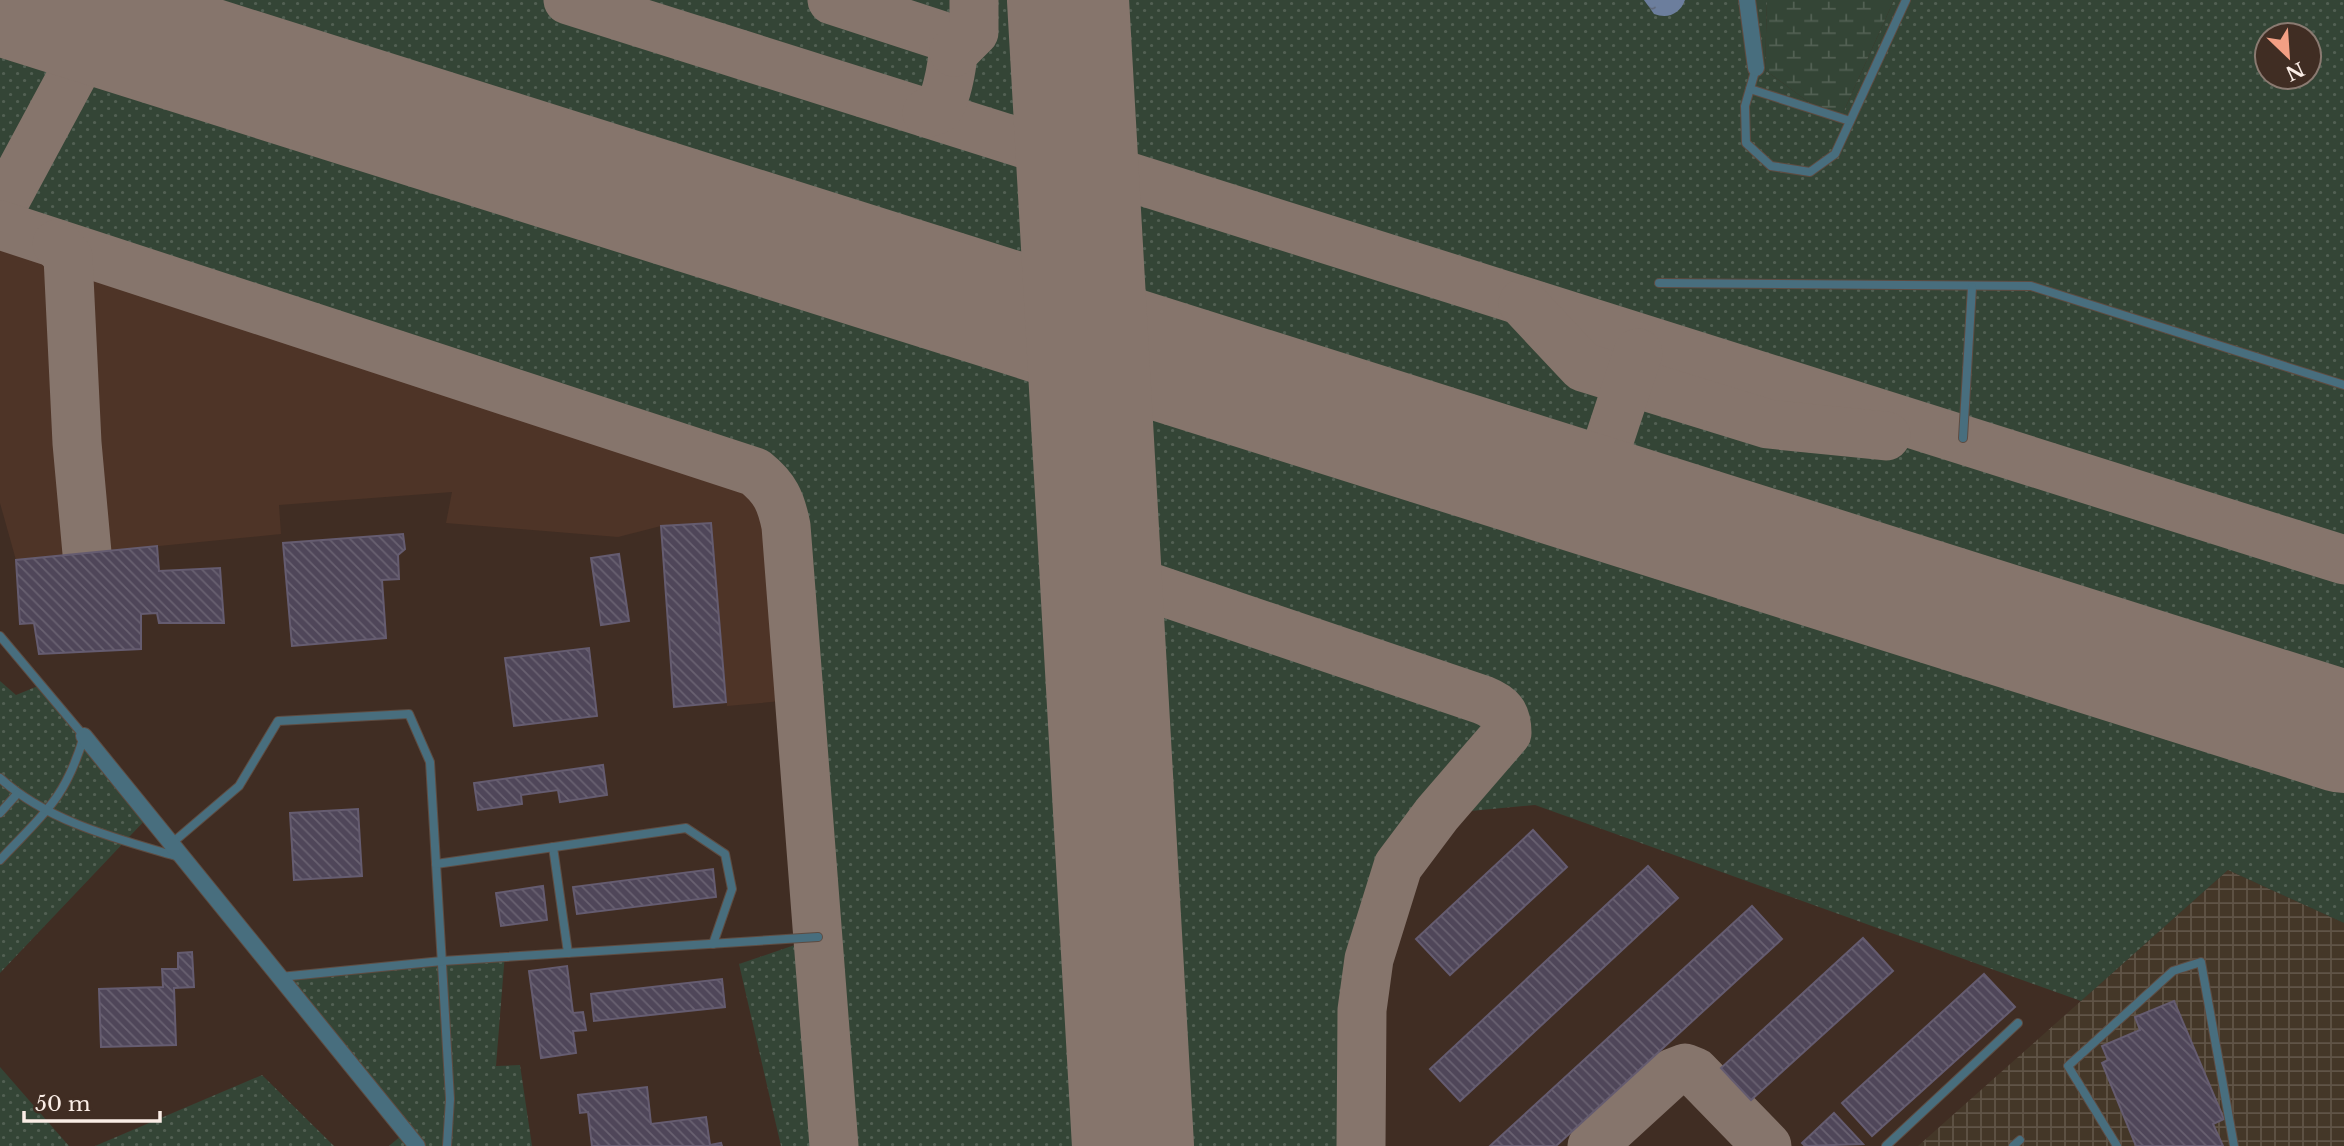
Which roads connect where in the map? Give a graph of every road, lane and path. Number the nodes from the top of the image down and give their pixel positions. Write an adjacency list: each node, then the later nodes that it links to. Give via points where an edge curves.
1 (1747, 0): 3 (street)
2 (1906, 0): 5 (lane)
3 (1756, 68): 4 (lane)
4 (1750, 89): 5 (lane); 5 (lane, via 1745,106 1746,143 1771,166 1810,172 1835,154)
5 (1850, 121)
6 (1659, 283): 7 (lane)
7 (1972, 287): 8 (lane, via 2031,286); 9 (lane)
8 (2344, 385)
9 (1963, 438)
10 (0, 636): 11 (lane)
11 (84, 736): 14 (lane, via 70,779); 16 (street)
12 (0, 778): 13 (lane)
13 (17, 794): 14 (lane); 15 (lane)
14 (49, 811): 18 (lane); 19 (lane)
15 (0, 813)
16 (171, 844): 18 (street); 20 (lane, via 239,786 278,721 410,714 430,762)
17 (552, 847): 20 (lane); 22 (lane, via 686,828 725,853 732,888); 23 (lane)
18 (182, 858): 25 (street)
19 (0, 860)
20 (436, 864): 24 (lane)
21 (818, 937): 22 (lane)
22 (713, 944): 23 (lane)
23 (568, 953): 24 (lane)
24 (442, 961): 25 (lane); 28 (lane, via 450,1099)
25 (279, 977): 27 (street)
26 (2018, 1023): 29 (lane)
27 (417, 1146)
28 (447, 1146)
29 (1885, 1146)
30 (2116, 1146): 31 (lane, via 2067,1066 2173,971 2202,961)
31 (2234, 1146)

